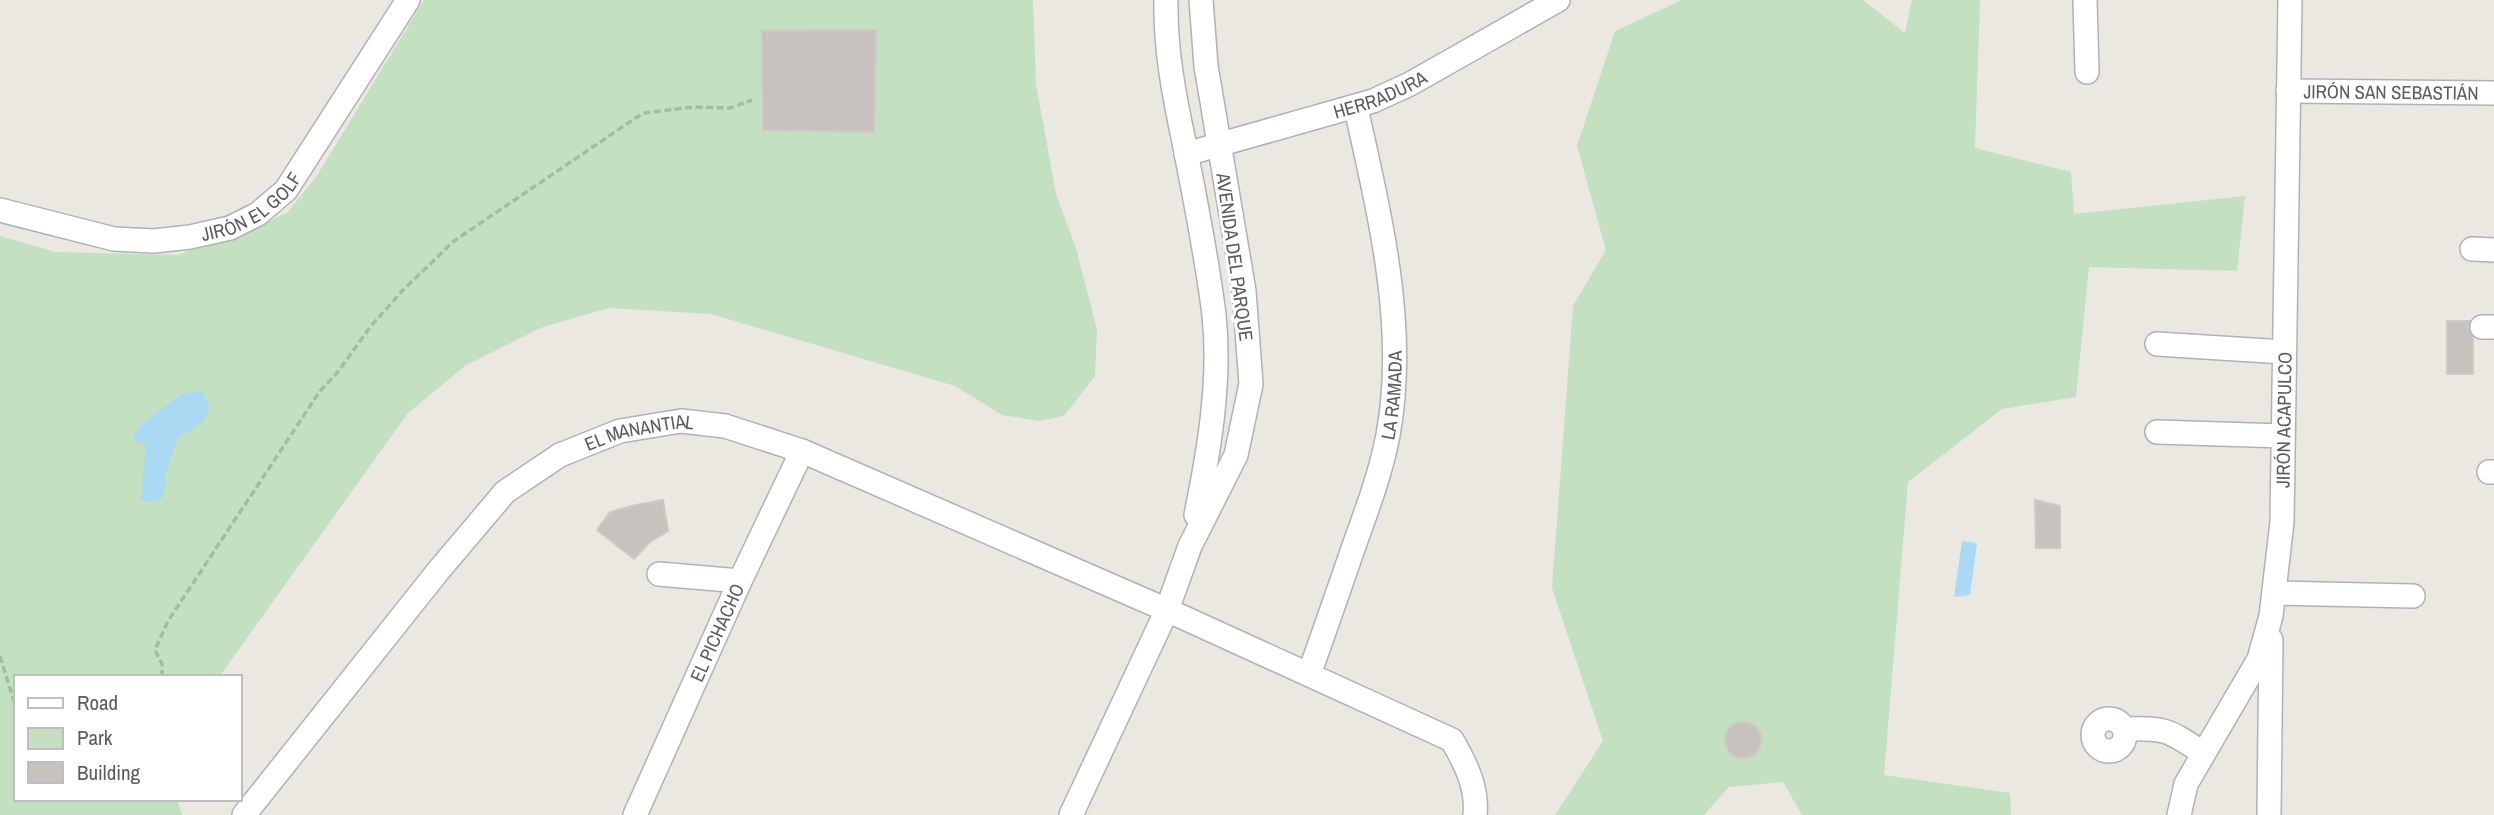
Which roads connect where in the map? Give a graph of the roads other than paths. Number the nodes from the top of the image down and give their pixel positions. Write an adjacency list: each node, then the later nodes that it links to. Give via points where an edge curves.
1 (408, 0): 14 (street, JIRÓN EL GOLF, via 286,190 258,214 230,228 154,241 114,239)
2 (1166, 0): 13 (street, AVENIDA DEL PARQUE, via 1171,78)
3 (1200, 0): 12 (street, AVENIDA DEL PARQUE)
4 (1559, 0): 7 (street, HERRADURA)
5 (2085, 0): 8 (street)
6 (2290, 0): 9 (street, JIRÓN ACAPULCO)
7 (1526, 9): 11 (street, HERRADURA, via 1410,84)
8 (2087, 72)
9 (2288, 90): 10 (street, JIRÓN SAN SEBASTIÁN); 16 (street, JIRÓN ACAPULCO)
10 (2494, 93)
11 (1356, 107): 12 (street, HERRADURA); 27 (street, LA RAMADA, via 1382,228 1393,327 1393,383 1388,435 1374,488)
12 (1220, 145): 13 (street, HERRADURA); 20 (street, AVENIDA DEL PARQUE, via 1244,290 1251,384 1236,455)
13 (1186, 154): 20 (street, AVENIDA DEL PARQUE, via 1214,317 1215,368 1208,460)
14 (0, 210)
15 (2157, 344): 16 (street)
16 (2284, 352): 18 (street, JIRÓN ACAPULCO)
17 (2157, 432): 18 (street)
18 (2283, 436): 23 (street, JIRÓN ACAPULCO, via 2282,522)
19 (802, 452): 22 (street, EL PICHACHO); 25 (street, EL MANANTIAL); 30 (street, EL MANANTIAL, via 725,426 681,421 620,431 560,455 505,492)
20 (1190, 546): 25 (street, AVENIDA DEL PARQUE)
21 (659, 573): 22 (street)
22 (740, 581): 31 (street, EL PICHACHO)
23 (2274, 593): 24 (street); 26 (street, JIRÓN ACAPULCO)
24 (2413, 596)
25 (1167, 610): 27 (street, EL MANANTIAL); 32 (street, AVENIDA DEL PARQUE)
26 (2271, 616): 29 (street, JIRÓN ACAPULCO, via 2259,659); 35 (street)
27 (1309, 674): 33 (street, EL MANANTIAL, via 1452,740 1468,769)
28 (2125, 729): 29 (street, via 2160,729)
29 (2203, 753): 34 (street, JIRÓN ACAPULCO, via 2186,783)
30 (244, 815)
31 (635, 815)
32 (1071, 815)
33 (1475, 815)
34 (2179, 815)
35 (2269, 815)

